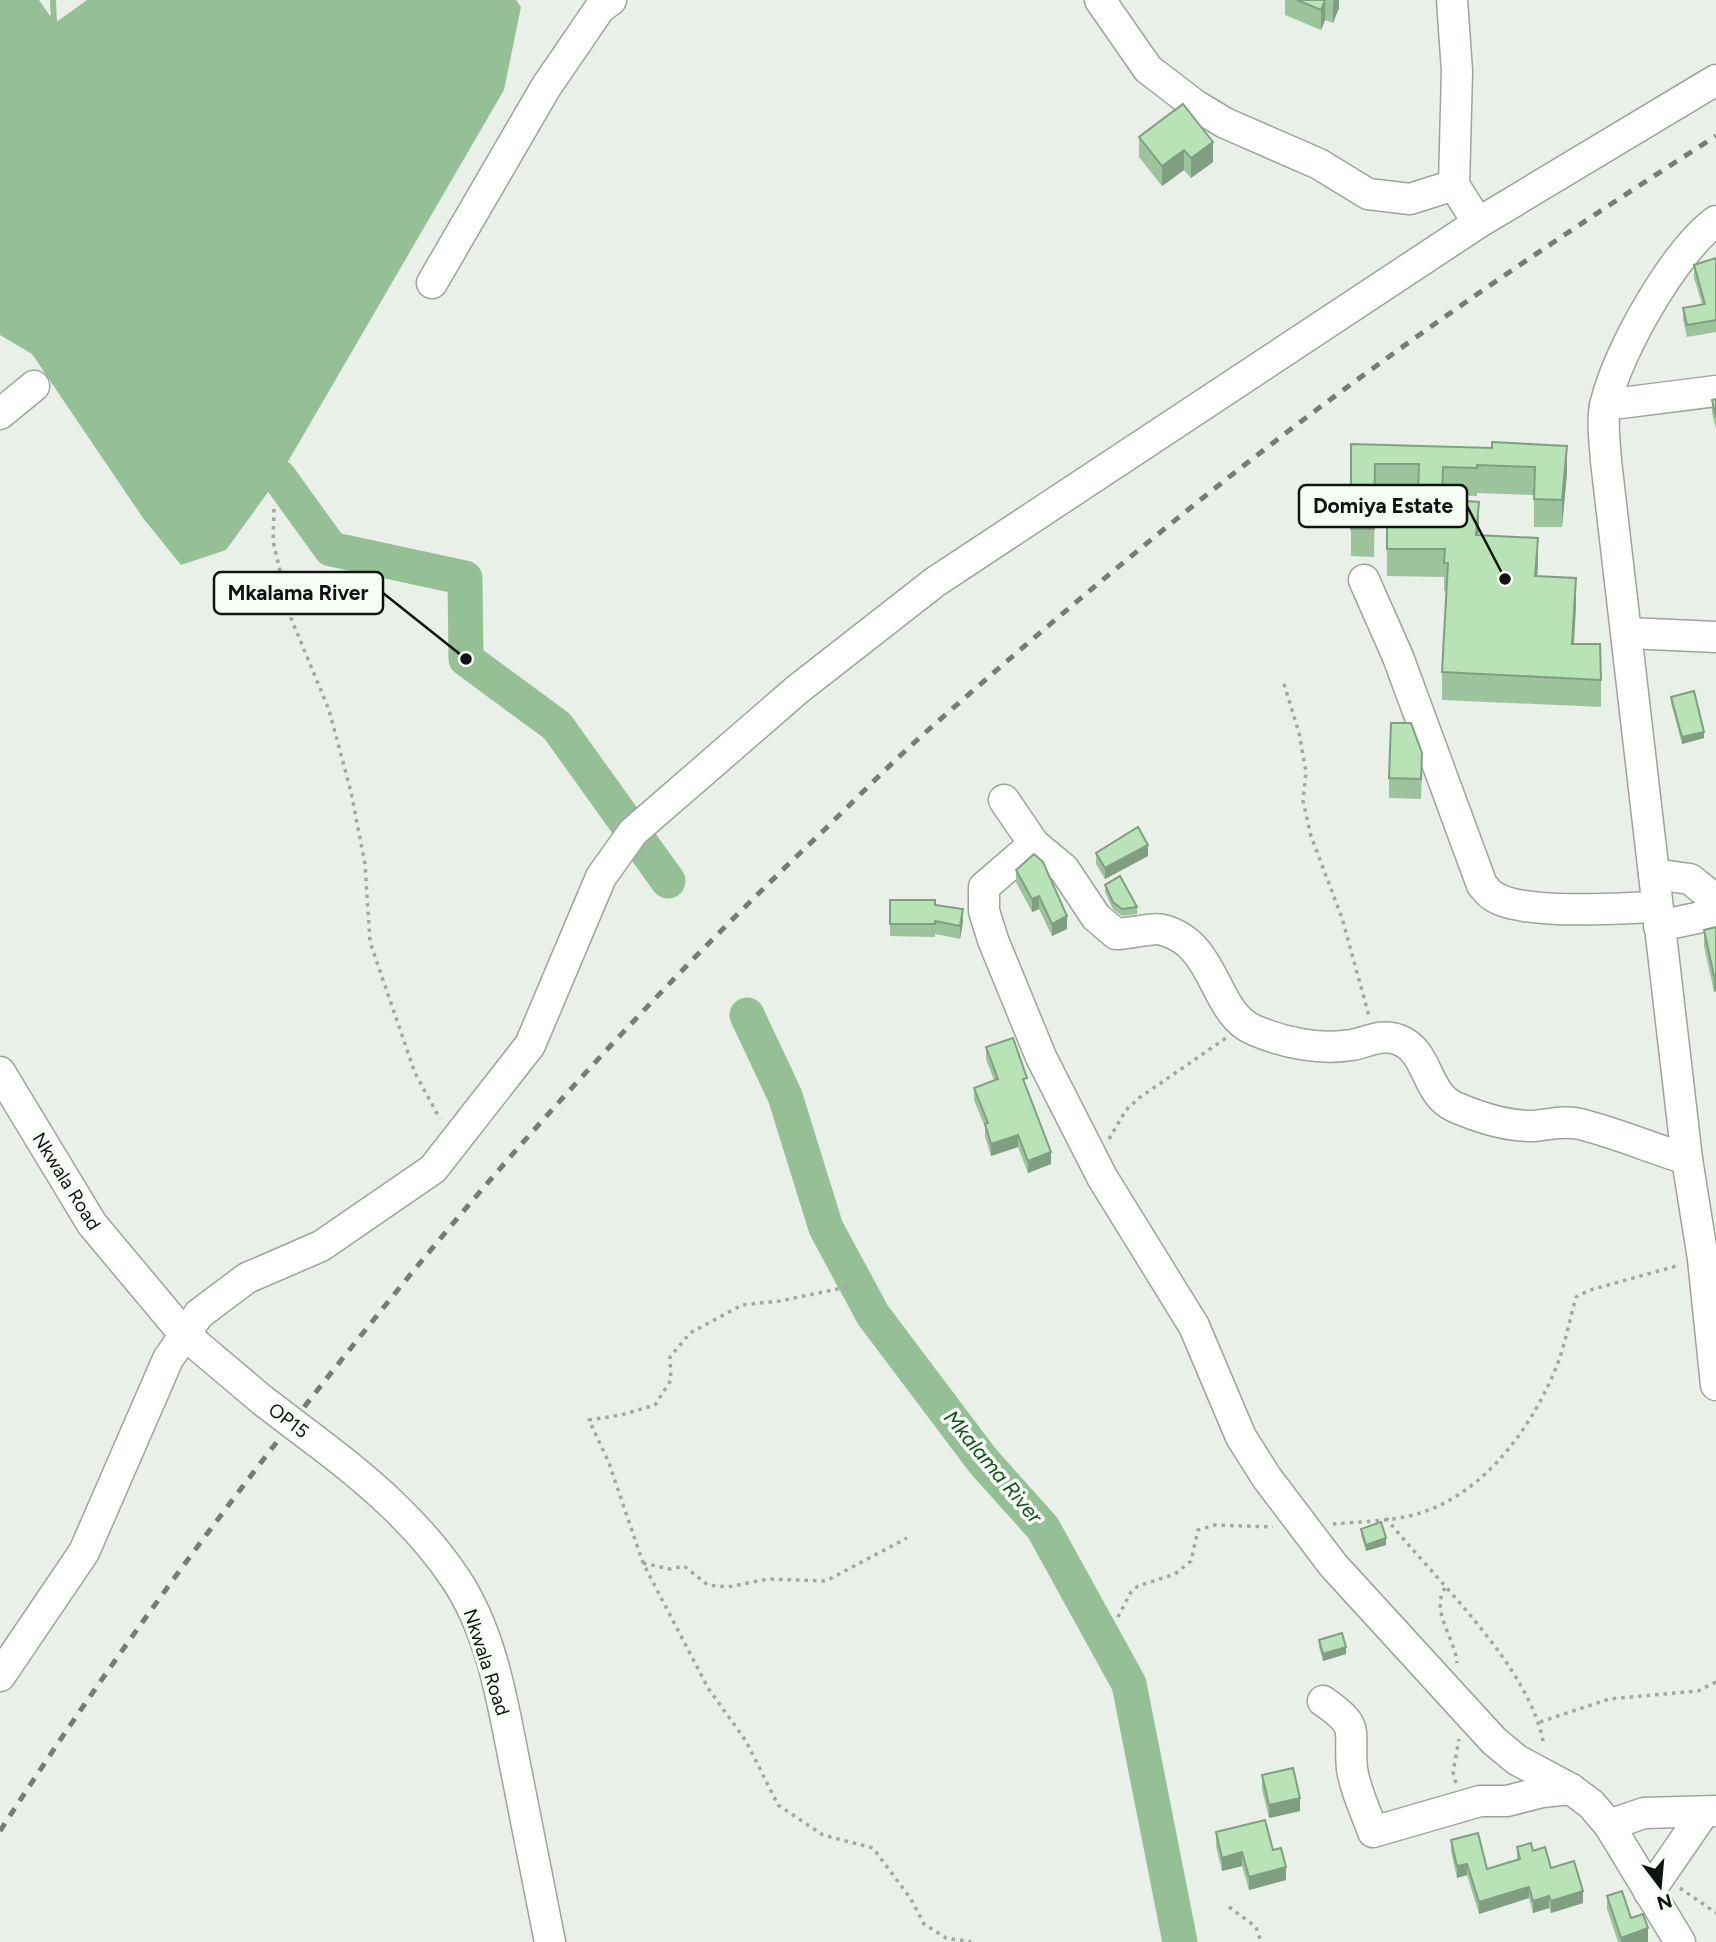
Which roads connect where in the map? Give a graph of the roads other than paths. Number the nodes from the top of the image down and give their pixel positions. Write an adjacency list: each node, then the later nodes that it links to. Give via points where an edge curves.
1 (611, 0): 8 (street, via 600,8 546,87)
2 (1100, 0): 5 (street, via 1148,69 1225,123 1319,164 1368,194 1410,199)
3 (1452, 0): 5 (street, via 1457,71)
4 (1716, 80): 7 (street)
5 (1454, 185): 7 (street)
6 (1716, 221): 11 (street, via 1680,259 1650,307 1619,362)
7 (1478, 223): 24 (street, via 935,582 798,689 662,805 633,832 600,877 530,1045 433,1169 321,1246 221,1294)
8 (432, 283)
9 (34, 386): 12 (street)
10 (1716, 391): 11 (street)
11 (1605, 405): 14 (street, via 1606,461)
12 (0, 414)
13 (1364, 580): 21 (street, via 1403,670 1482,885 1507,902)
14 (1628, 633): 15 (street); 18 (street)
15 (1716, 637)
16 (1004, 800): 17 (street)
17 (1034, 844): 23 (street, via 1064,869 1096,917 1116,934 1162,929 1186,942 1206,960 1235,1016 1251,1029 1318,1048 1376,1038 1400,1040 1413,1048 1440,1097 1472,1114 1533,1126 1578,1124); 30 (street, via 984,887 984,911 993,940 1041,1057 1133,1231 1194,1326 1241,1437 1303,1527 1388,1628 1503,1749)
18 (1654, 874): 19 (street, via 1690,879); 21 (street)
19 (1716, 900)
20 (1716, 914): 21 (street)
21 (1658, 917): 23 (street)
22 (0, 1072): 24 (street, Nkwala Road, via 92,1224)
23 (1686, 1159): 25 (street, via 1703,1259)
24 (184, 1334): 26 (street, Nkwala Road); 28 (street, via 168,1359 84,1552)
25 (1716, 1385)
26 (262, 1400): 27 (street, OP15, bridge)
27 (316, 1441): 34 (street, Nkwala Road, via 386,1498 419,1533 456,1579 476,1616 499,1687)
28 (0, 1676)
29 (1323, 1701): 30 (street, via 1347,1718 1353,1737 1352,1770 1373,1832)
30 (1559, 1783): 32 (street, via 1591,1804)
31 (1710, 1812): 32 (street, via 1644,1813); 33 (street)
32 (1609, 1825): 33 (street)
33 (1654, 1884): 35 (street)
34 (550, 1942)
35 (1680, 1942)

